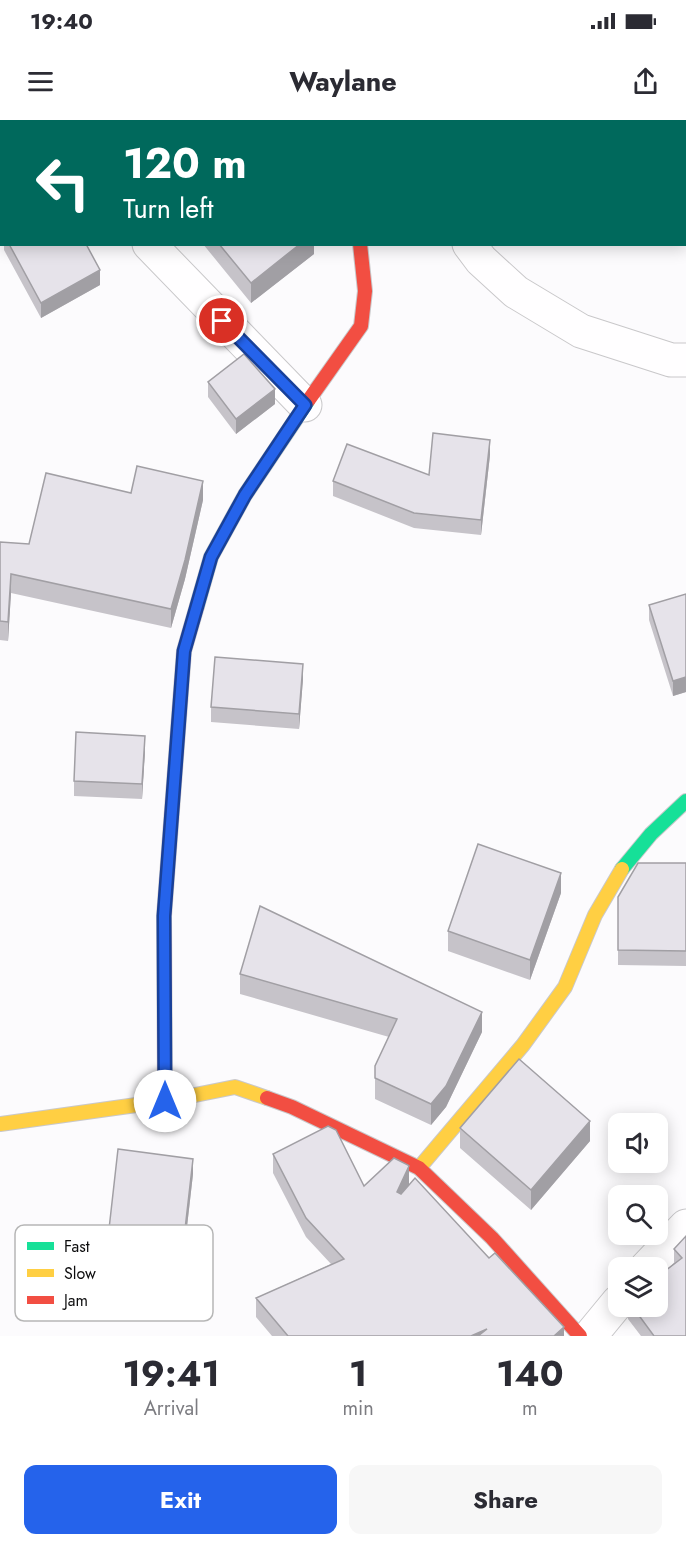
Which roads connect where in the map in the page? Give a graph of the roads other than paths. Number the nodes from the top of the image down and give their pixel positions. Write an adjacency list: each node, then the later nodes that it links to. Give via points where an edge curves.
1 (151, 246): 5 (street)
2 (360, 246): 5 (street, via 365,291 361,326)
3 (470, 246): 4 (street, via 516,292 581,331 671,360)
4 (686, 360)
5 (305, 405): 7 (street, via 245,495 211,557 184,651 164,916)
6 (686, 801): 9 (street, via 620,871 595,915 565,987 523,1045)
7 (165, 1101): 8 (street); 9 (street, via 236,1087 292,1107)
8 (0, 1124)
9 (419, 1168): 13 (street, via 492,1238)
10 (686, 1226): 11 (street)
11 (656, 1257)
12 (608, 1314): 14 (street)
13 (580, 1336)
14 (590, 1336)

